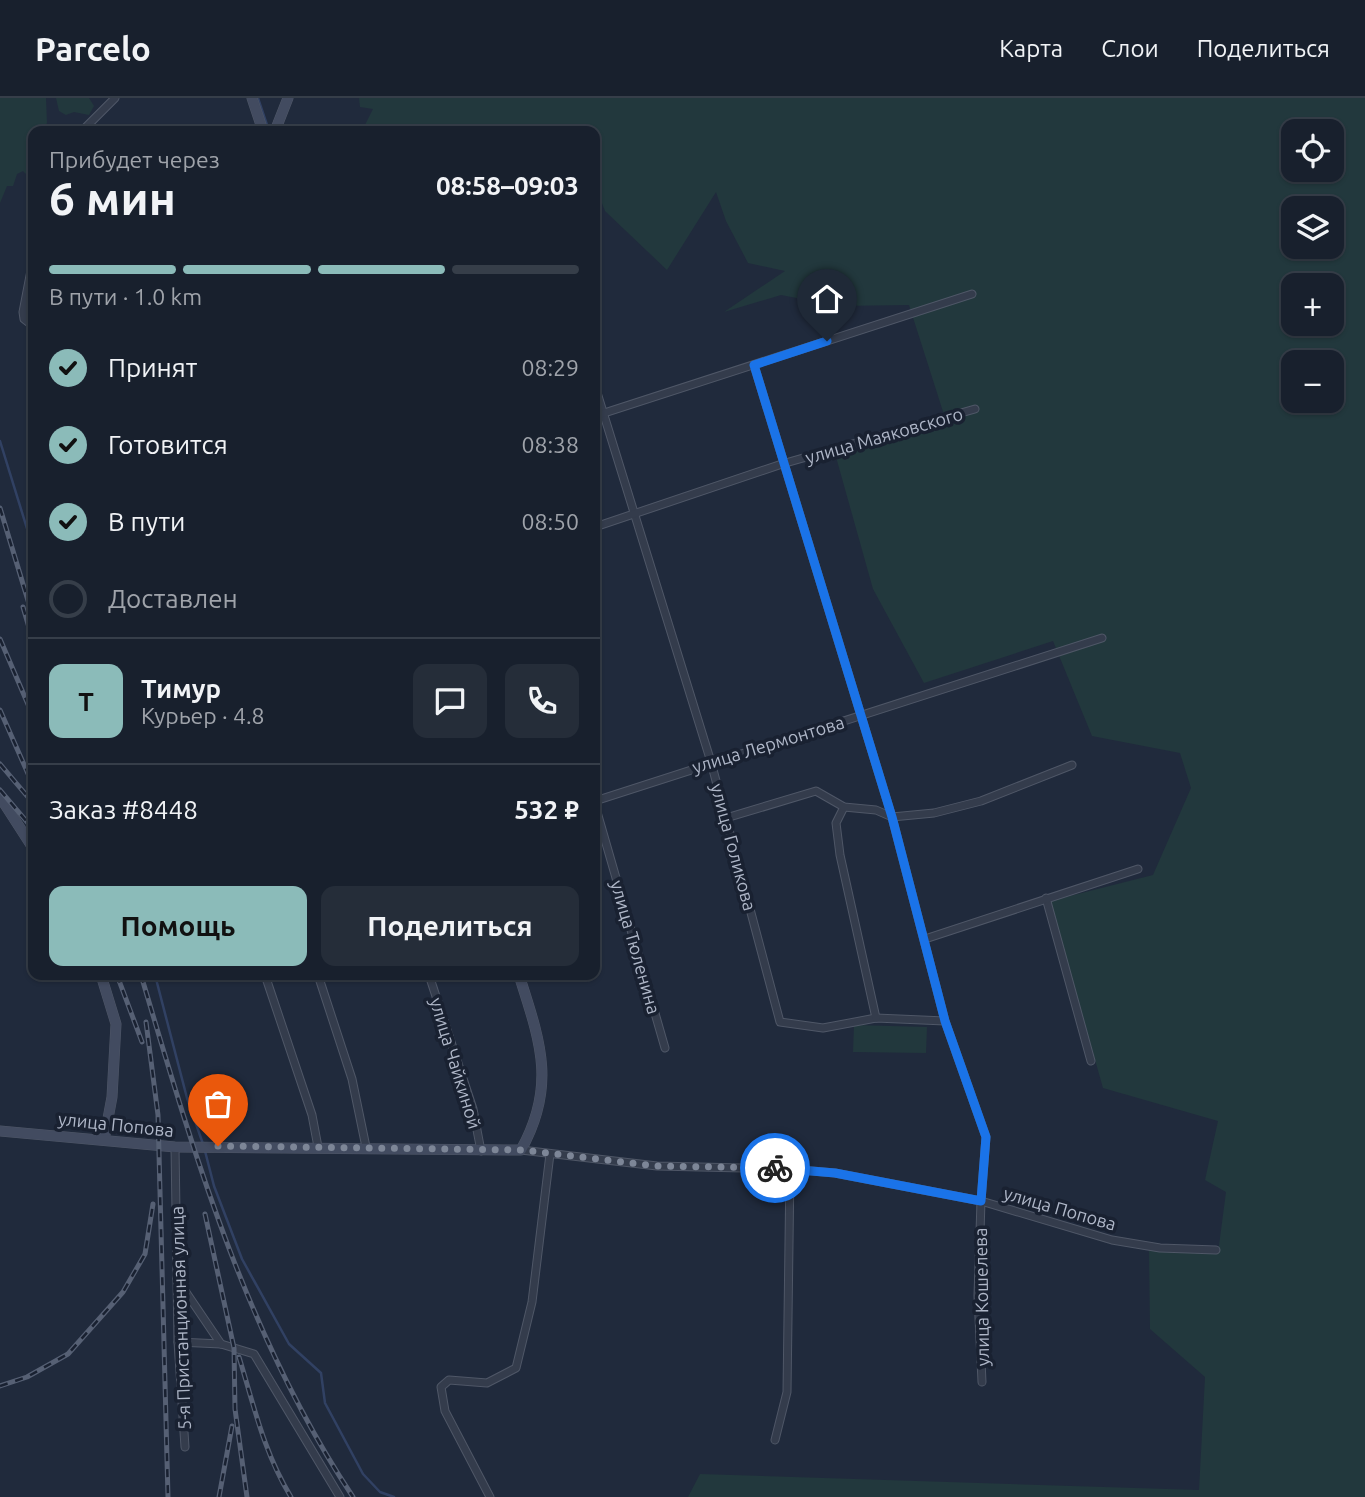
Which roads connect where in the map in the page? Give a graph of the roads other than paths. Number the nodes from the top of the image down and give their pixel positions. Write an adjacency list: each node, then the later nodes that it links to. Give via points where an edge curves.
1 (115, 98): 4 (street)
2 (252, 98): 5 (street)
3 (288, 98): 6 (street)
4 (87, 126)
5 (261, 126)
6 (277, 126)
7 (28, 282): 9 (street, via 23,304)
8 (972, 294): 10 (street)
9 (28, 322)
10 (754, 365): 12 (street); 14 (street, улица Кошелева)
11 (975, 409): 14 (street, улица Маяковского)
12 (600, 415)
13 (600, 418): 15 (street, улица Голикова)
14 (782, 464): 15 (street, улица Маяковского); 18 (street, улица Кошелева)
15 (632, 515): 16 (street, улица Маяковского); 19 (street, улица Голикова)
16 (600, 525)
17 (1102, 638): 18 (street, улица Лермонтова)
18 (862, 715): 19 (street, улица Лермонтова); 24 (street, улица Кошелева)
19 (711, 762): 22 (street, улица Лермонтова); 25 (street, улица Голикова)
20 (1072, 765): 24 (street, via 981,800 934,813)
21 (0, 797): 27 (street)
22 (600, 801)
23 (844, 807): 24 (street, via 876,810); 25 (street, via 816,791); 36 (street, via 836,823 840,855)
24 (892, 817): 30 (street, улица Кошелева)
25 (726, 818): 36 (street, улица Голикова, via 780,1022 823,1028)
26 (600, 820): 38 (street, улица Тюленина)
27 (28, 840)
28 (1138, 869): 29 (street)
29 (1046, 898): 30 (street); 39 (street)
30 (925, 939): 37 (street, улица Кошелева)
31 (103, 980): 41 (street, via 116,1024 112,1097)
32 (267, 980): 43 (street, via 312,1115)
33 (320, 980): 44 (street, via 352,1079)
34 (431, 980): 46 (street, улица Чайкиной, via 473,1110)
35 (521, 980): 45 (street, via 543,1052 539,1110)
36 (876, 1018): 37 (street, улица Голикова)
37 (945, 1021): 49 (street, улица Кошелева, via 986,1137)
38 (665, 1048)
39 (1091, 1061)
40 (0, 1130): 41 (street, улица Попова)
41 (104, 1140): 42 (street, улица Попова)
42 (175, 1147): 43 (street, улица Попова); 51 (street, 5-я Пристанционная улица)
43 (318, 1147): 44 (street, улица Попова)
44 (366, 1147): 46 (street, улица Попова)
45 (522, 1150): 46 (street, улица Попова); 47 (street, улица Попова)
46 (481, 1151)
47 (550, 1154): 48 (street, улица Попова, via 657,1166); 58 (street, via 532,1302 516,1368 487,1383 449,1380 441,1387 445,1411)
48 (790, 1169): 49 (street, улица Попова); 55 (street, via 787,1392)
49 (981, 1201): 50 (street, улица Попова, via 1112,1240); 54 (street, улица Кошелева, via 978,1296)
50 (1216, 1250)
51 (177, 1279): 52 (street, 5-я Пристанционная улица); 53 (street)
52 (178, 1342): 53 (street); 56 (street, 5-я Пристанционная улица)
53 (221, 1344): 57 (street, via 254,1354)
54 (982, 1382)
55 (775, 1440)
56 (185, 1447)
57 (340, 1497)
58 (489, 1497)

